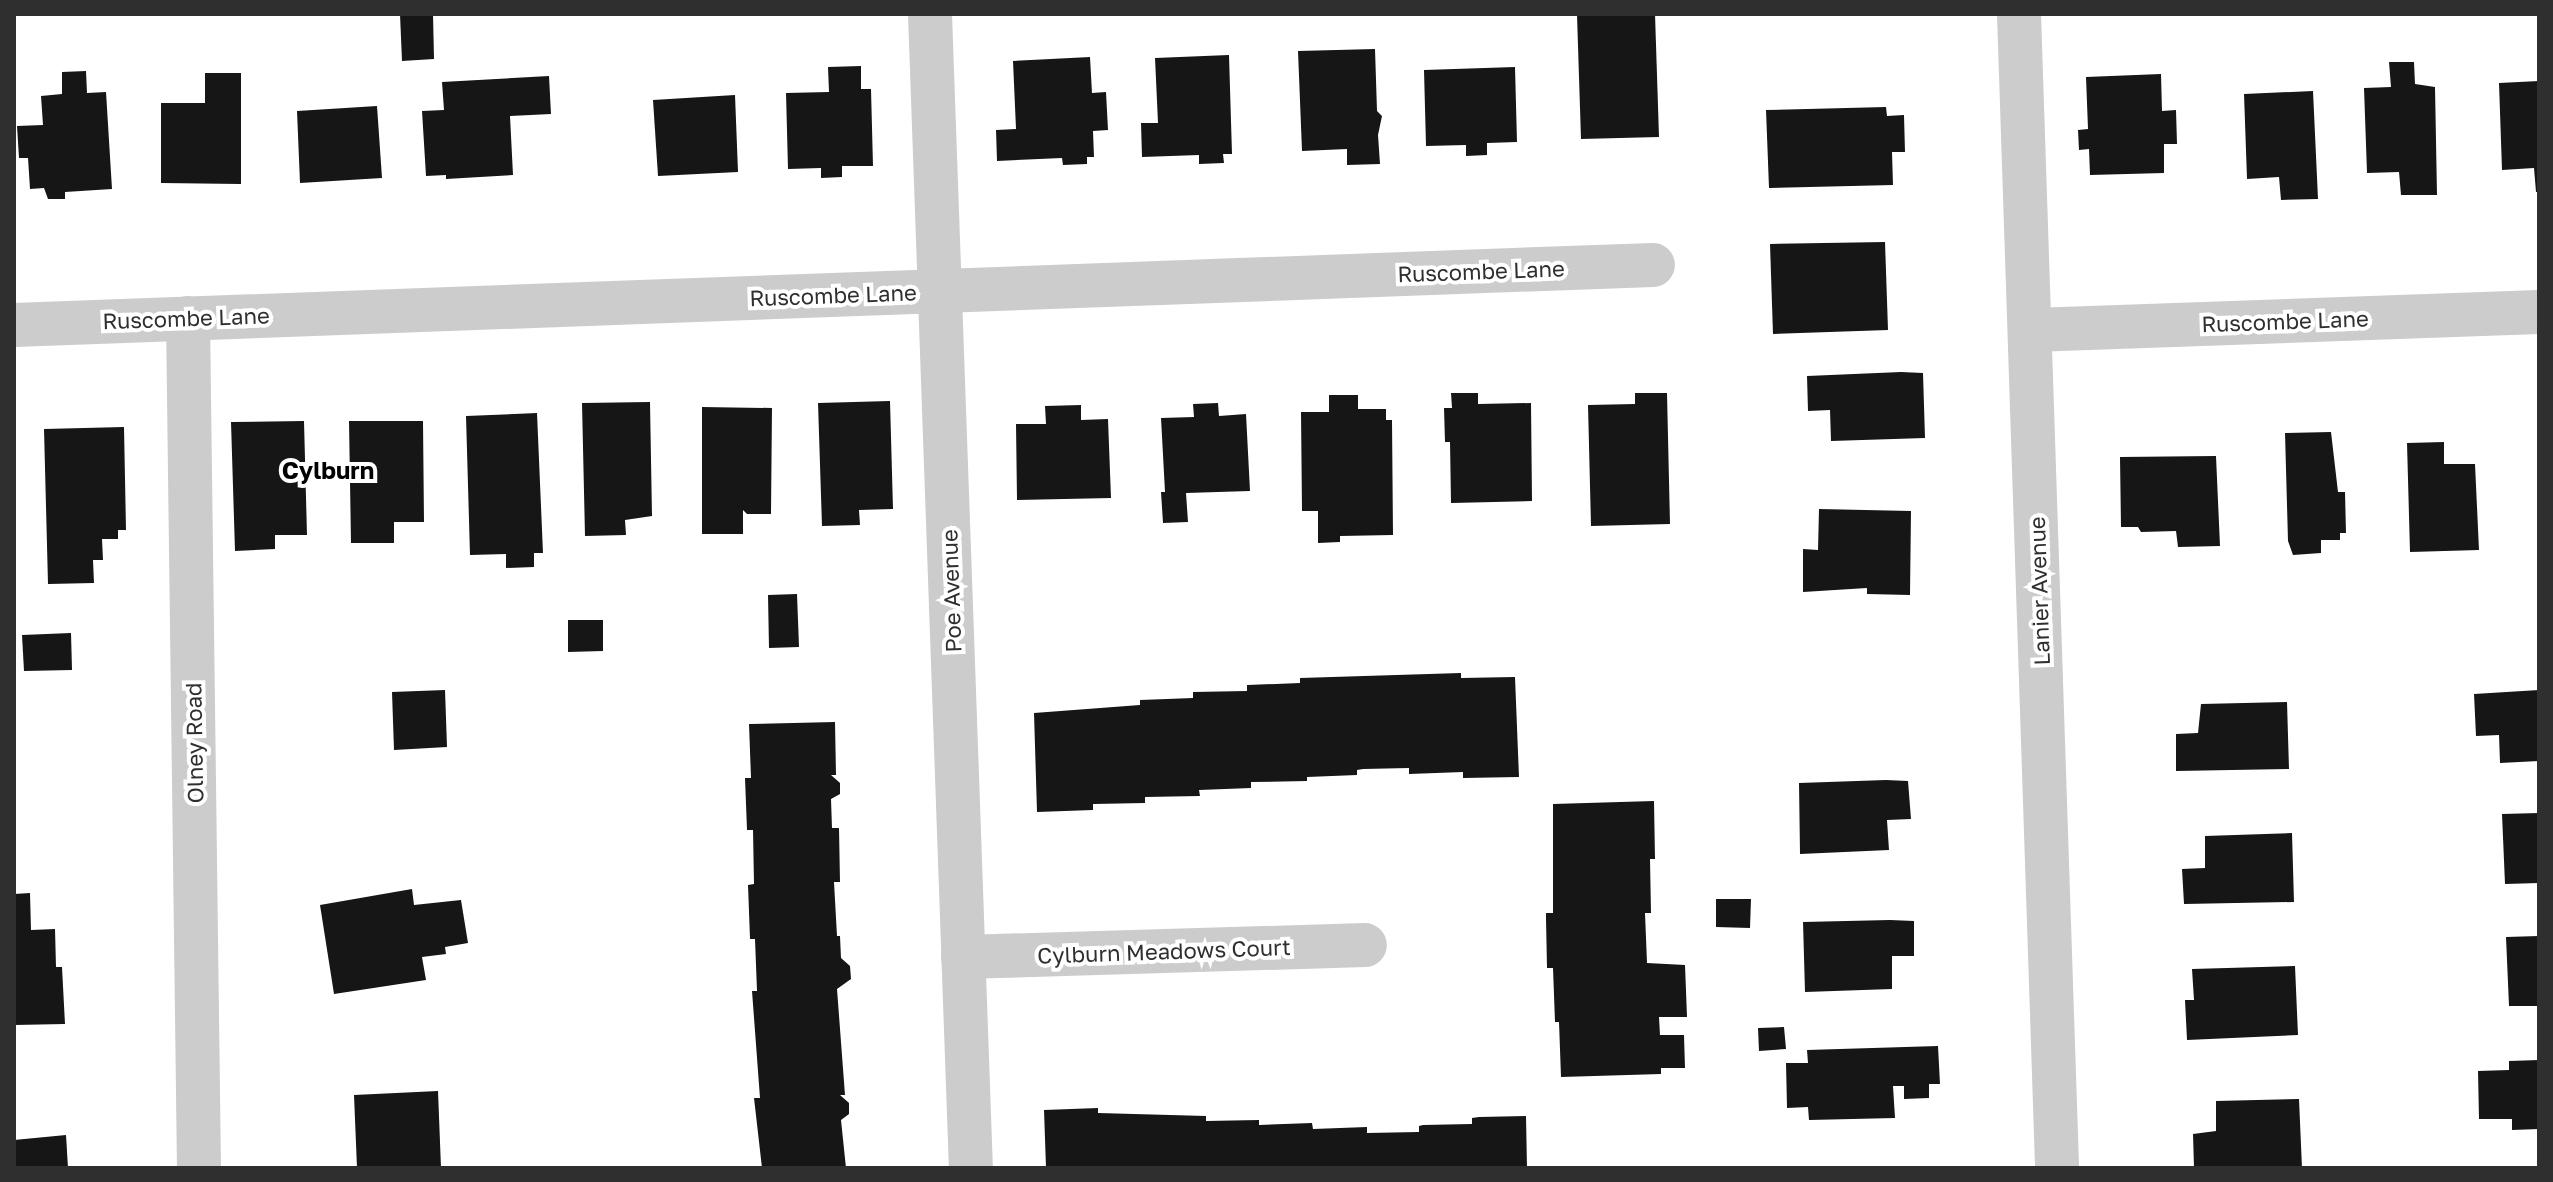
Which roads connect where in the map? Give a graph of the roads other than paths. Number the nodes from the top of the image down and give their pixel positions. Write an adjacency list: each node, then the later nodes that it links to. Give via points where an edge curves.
1 (930, 14): 4 (street, Poe Avenue)
2 (2019, 14): 8 (street, Lanier Avenue)
3 (1653, 265): 4 (street, Ruscombe Lane)
4 (940, 291): 6 (street, Ruscombe Lane); 10 (street, Poe Avenue)
5 (2539, 312): 8 (street, Ruscombe Lane)
6 (188, 318): 7 (street, Ruscombe Lane); 11 (street, Olney Road)
7 (14, 325)
8 (2031, 330): 13 (street, Lanier Avenue)
9 (1365, 945): 10 (street, Cylburn Meadows Court)
10 (963, 957): 12 (street, Poe Avenue)
11 (199, 1168)
12 (971, 1168)
13 (2057, 1168)

